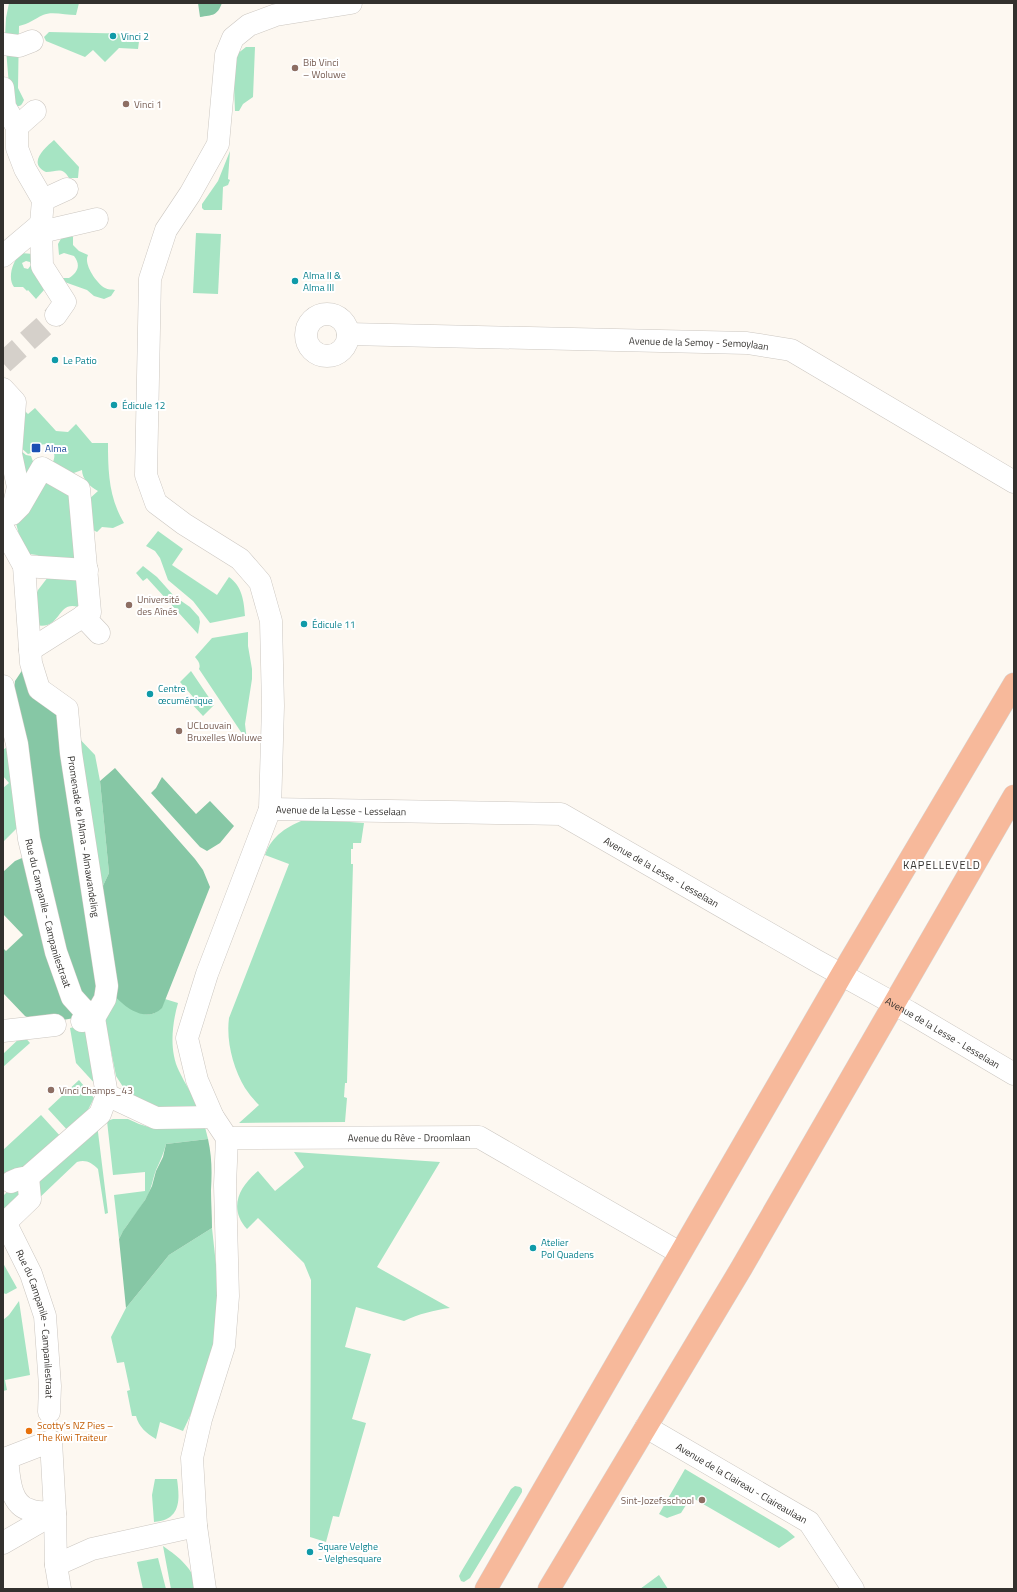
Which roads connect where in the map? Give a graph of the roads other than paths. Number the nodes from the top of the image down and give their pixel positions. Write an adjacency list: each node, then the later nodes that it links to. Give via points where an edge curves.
1 (351, 3): 27 (street, via 276,15 249,25 233,38 226,55 218,144 166,230 150,279 146,475 156,503 240,559 260,582 271,621)
2 (32, 41): 3 (street, via 18,46)
3 (3, 44)
4 (3, 88): 6 (street, via 5,107)
5 (35, 111): 6 (street)
6 (17, 127): 8 (street, via 17,148 24,169)
7 (66, 199): 8 (street)
8 (43, 200): 10 (street)
9 (97, 219): 10 (street)
10 (41, 228): 11 (street); 12 (street, via 42,266 66,302)
11 (3, 256)
12 (56, 315)
13 (348, 334): 17 (street, Avenue de la Semoy - Semoylaan, via 748,343 791,350)
14 (3, 390): 15 (street, via 14,402)
15 (9, 418): 16 (street)
16 (7, 453): 18 (street, via 18,487)
17 (1014, 482)
18 (6, 522): 19 (street, Promenade de l'Alma - Almawandeling); 20 (street, via 20,506 42,468 79,489)
19 (24, 566): 20 (street); 23 (street, Promenade de l'Alma - Almawandeling)
20 (88, 570): 21 (street, via 90,612)
21 (83, 616): 22 (street); 23 (street)
22 (98, 632)
23 (30, 661): 30 (street, Promenade de l'Alma - Almawandeling, via 39,689 67,709 71,753 107,986 105,999)
24 (1014, 684): 28 (main road)
25 (3, 686): 30 (street, Rue du Campanile - Campanilestraat, via 17,744 29,839 56,952 72,997)
26 (1014, 796): 29 (main road)
27 (270, 809): 28 (street, Avenue de la Lesse - Lesselaan, via 561,814); 35 (street, via 207,974 187,1038 197,1080)
28 (842, 974): 29 (street, Avenue de la Lesse - Lesselaan); 37 (main road)
29 (894, 1003): 33 (street, Avenue de la Lesse - Lesselaan); 39 (main road)
30 (88, 1019): 34 (street, Rue du Campanile - Campanilestraat)
31 (55, 1025): 32 (street)
32 (3, 1031)
33 (1014, 1074)
34 (107, 1095): 35 (street, via 156,1118); 38 (street, Rue du Campanile - Campanilestraat, via 100,1114 20,1180 30,1199 6,1222 31,1274 45,1316 50,1386)
35 (213, 1117): 36 (street)
36 (228, 1138): 37 (street, Avenue du Rêve - Droomlaan, via 479,1137); 42 (street, via 225,1185 228,1296 224,1346 201,1419 192,1458)
37 (680, 1254): 47 (main road)
38 (49, 1412)
39 (646, 1428): 48 (main road); 49 (street, Avenue de la Claireau - Claireaulaan, via 809,1522)
40 (5, 1458): 41 (street, via 15,1501 29,1510); 41 (street, via 51,1440)
41 (55, 1513): 43 (street); 44 (street)
42 (196, 1526): 44 (street, via 92,1549); 46 (street)
43 (3, 1543)
44 (56, 1565): 45 (street)
45 (60, 1589)
46 (205, 1589)
47 (486, 1589)
48 (549, 1589)
49 (852, 1589)

